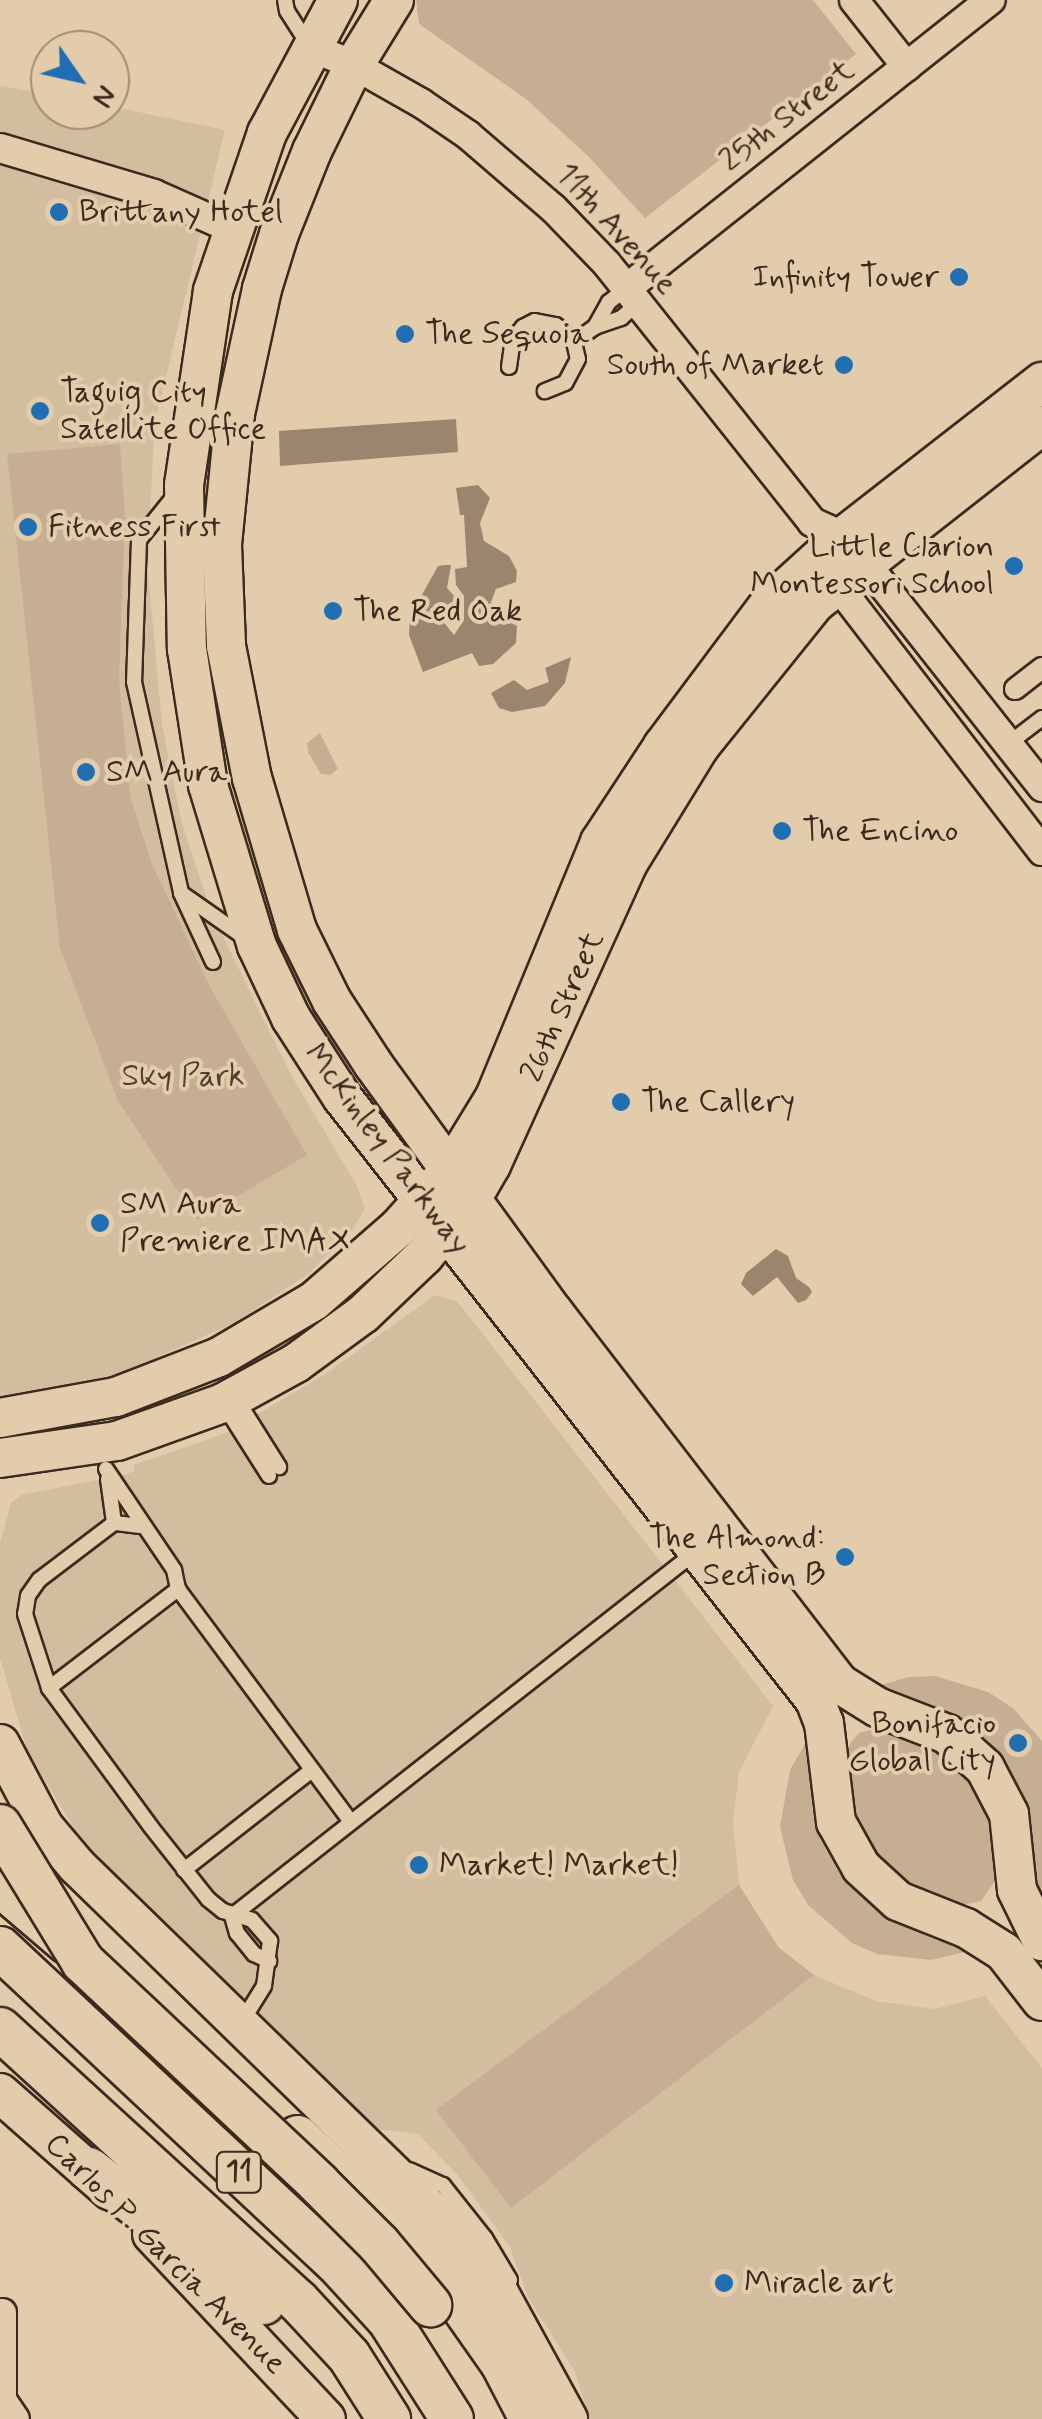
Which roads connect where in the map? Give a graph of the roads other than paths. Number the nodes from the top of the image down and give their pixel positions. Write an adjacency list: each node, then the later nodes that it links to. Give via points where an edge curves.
1 (284, 0): 6 (lane)
2 (338, 0): 6 (main road, McKinley Parkway)
3 (394, 0): 7 (main road, McKinley Parkway)
4 (854, 0): 8 (street)
5 (992, 0): 8 (street, 25th Street)
6 (310, 47): 7 (street, 11th Avenue); 10 (main road, McKinley Parkway, via 266,133)
7 (354, 65): 11 (street, 11th Avenue, via 468,135 518,175); 28 (main road, McKinley Parkway, via 312,150 258,307 235,414 222,545 226,646 252,778 297,930 332,1001)
8 (906, 67): 11 (street, 25th Street)
9 (0, 148): 10 (street, via 154,194)
10 (233, 229): 17 (main road, McKinley Parkway, via 213,290)
11 (632, 296): 12 (lane, via 609,302 595,327); 18 (street, 11th Avenue)
12 (574, 342): 13 (lane, via 556,325 535,321 513,339); 15 (lane, via 578,359 572,375)
13 (509, 367)
14 (1042, 382): 18 (main road, 26th Street)
15 (544, 392)
16 (1042, 425): 18 (main road, 26th Street)
17 (184, 485): 25 (lane, via 139,540 134,663 156,798); 26 (main road, McKinley Parkway, via 187,648 208,785)
18 (836, 553): 22 (street, 11th Avenue); 24 (street, 11th Avenue); 28 (main road, 26th Street, via 770,603 600,842)
19 (1042, 668): 20 (street)
20 (1018, 687)
21 (1042, 718): 22 (lane)
22 (1008, 744): 23 (street, 11th Avenue)
23 (1042, 787)
24 (1042, 851)
25 (180, 892): 26 (lane); 27 (lane)
26 (256, 946): 29 (main road, McKinley Parkway, via 342,1098)
27 (214, 962)
28 (462, 1184): 29 (main road, 26th Street); 37 (main road, McKinley Parkway)
29 (434, 1216): 30 (main road, 26th Street, via 364,1314); 31 (main road, 26th Street, via 314,1301 218,1357 116,1397); 37 (main road, McKinley Parkway)
30 (229, 1400): 32 (main road, 26th Street); 34 (lane)
31 (0, 1418)
32 (102, 1457): 33 (main road, 26th Street); 35 (lane); 36 (lane)
33 (7, 1460)
34 (274, 1472)
35 (114, 1523): 36 (lane); 39 (lane, via 39,1580 28,1596 25,1614)
36 (140, 1526): 38 (lane, via 174,1570)
37 (709, 1541): 40 (main road, McKinley Parkway, via 840,1684); 43 (main road, McKinley Parkway, via 815,1700); 44 (lane)
38 (178, 1588): 39 (lane); 42 (lane)
39 (50, 1688): 47 (lane)
40 (898, 1714): 43 (main road, via 859,1723 844,1736); 46 (main road, McKinley Parkway, via 946,1734 985,1768 1009,1814)
41 (0, 1744): 55 (main road, via 44,1827)
42 (312, 1770): 44 (lane); 47 (lane)
43 (827, 1773): 51 (main road, McKinley Parkway, via 836,1822 861,1867 898,1901)
44 (351, 1822): 50 (lane)
45 (0, 1826): 68 (main road, bridge, via 83,1962 380,2244 430,2306)
46 (1016, 1865): 51 (main road, via 982,1910); 52 (main road, McKinley Parkway, via 1022,1906)
47 (184, 1870): 50 (lane)
48 (45, 1874): 55 (main road, via 134,1956)
49 (0, 1885): 69 (main road, via 166,2021 399,2229 470,2315)
50 (232, 1916): 55 (lane, via 237,1933 268,1961 264,1986)
51 (945, 1922): 54 (main road, McKinley Parkway, via 1004,1952)
52 (1042, 1941)
53 (0, 1948): 67 (main road, 11, via 337,2264 389,2320)
54 (1042, 2001)
55 (238, 2027): 58 (main road)
56 (0, 2030): 66 (main road, Carlos P. Garcia Avenue / 11, via 298,2300 349,2356)
57 (0, 2093): 59 (main road, Carlos P. Garcia Avenue)
58 (380, 2158): 61 (lane, via 444,2185 486,2238); 62 (main road, via 499,2293)
59 (90, 2169): 64 (main road, Carlos P. Garcia Avenue); 65 (main road, via 281,2318)
60 (2, 2313): 63 (street, via 2,2400)
61 (558, 2364)
62 (572, 2411)
63 (15, 2419)
64 (326, 2419)
65 (370, 2419)
66 (389, 2419)
67 (452, 2419)
68 (500, 2419)
69 (531, 2419)

